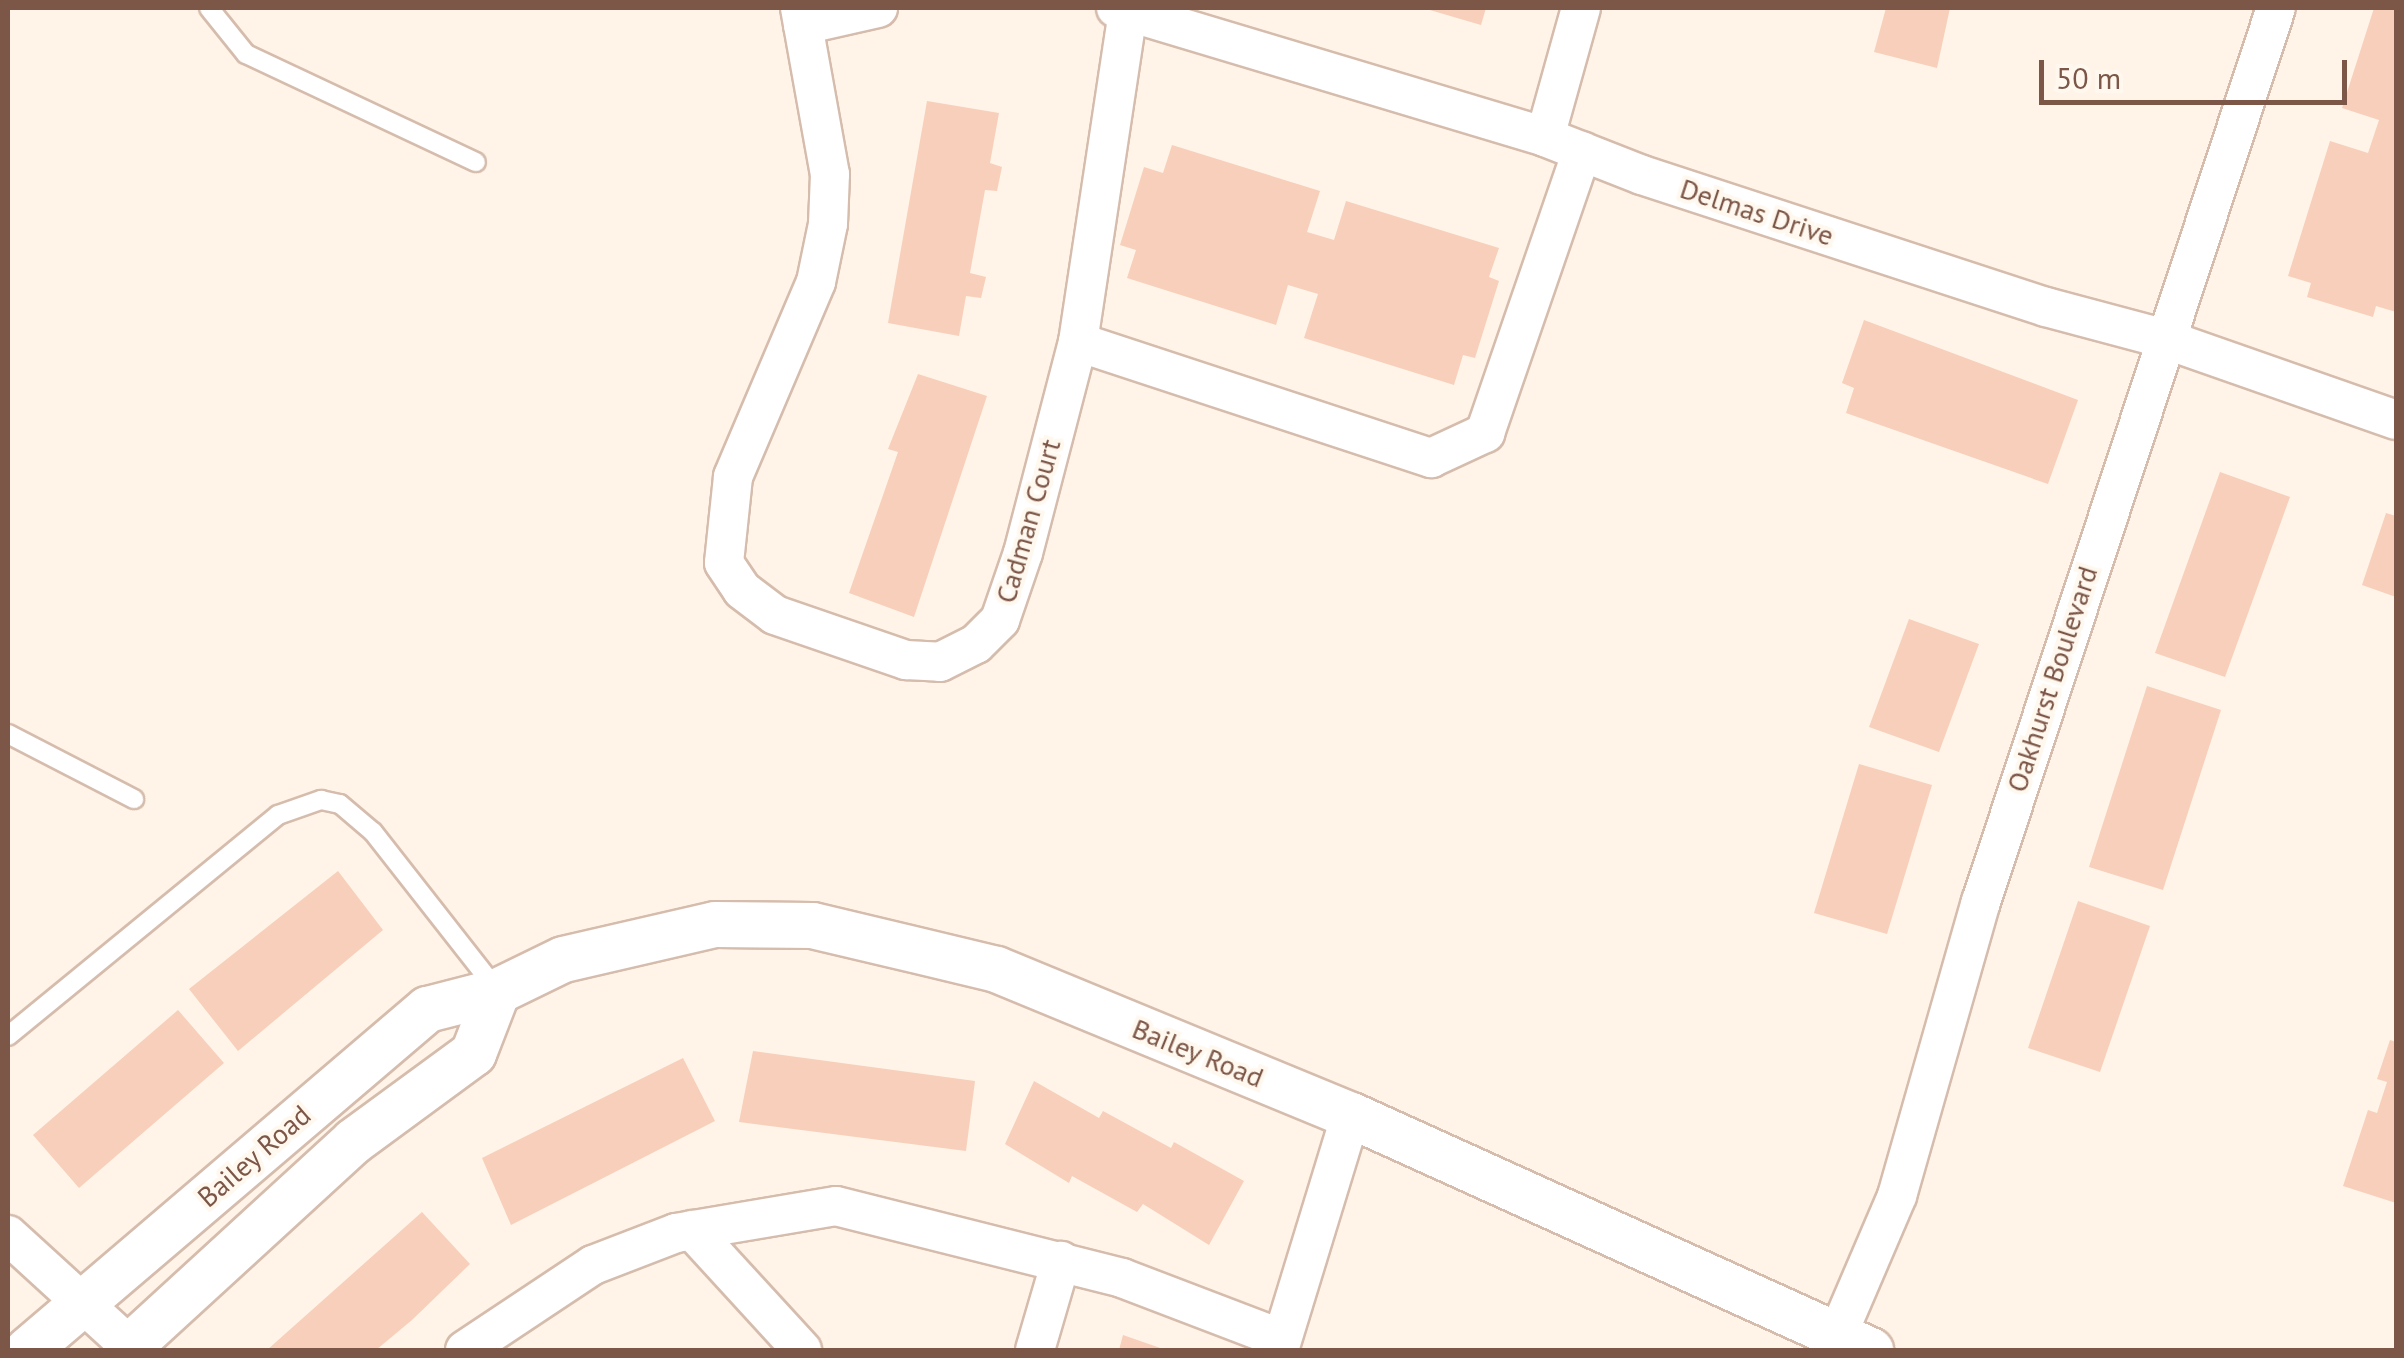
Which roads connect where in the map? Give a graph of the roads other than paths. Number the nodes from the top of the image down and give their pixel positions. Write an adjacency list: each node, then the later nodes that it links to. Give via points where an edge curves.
1 (210, 8): 9 (lane, via 246,54)
2 (878, 8): 6 (street)
3 (1581, 8): 7 (street)
4 (2276, 8): 10 (street, Oakhurst Boulevard)
5 (1122, 9): 7 (street, Delmas Drive); 11 (street, Cadman Court)
6 (802, 16): 11 (street, Cadman Court, via 830,174 828,224 816,282 733,477 724,563 742,590 775,615 906,660 940,662 976,644 1000,620 1023,553)
7 (1546, 137): 8 (street, Delmas Drive)
8 (1582, 151): 10 (street, Delmas Drive, via 2046,307); 11 (street, via 1485,433 1431,458)
9 (476, 162)
10 (2162, 338): 12 (street, Delmas Drive); 23 (street, Oakhurst Boulevard)
11 (1078, 342)
12 (2396, 420)
13 (8, 734): 14 (lane)
14 (134, 799)
15 (498, 991): 16 (lane, via 356,814 321,800 278,815); 17 (street, Bailey Road, via 563,959 636,938 716,924 812,925 996,969); 21 (street, Bailey Road, via 427,1009); 24 (street, Bailey Road, via 473,1053 353,1141)
16 (8, 1036)
17 (1351, 1115): 22 (street); 23 (street, Bailey Road)
18 (692, 1230): 20 (street, via 836,1206); 26 (street, via 594,1265); 27 (street)
19 (8, 1234): 21 (street)
20 (1061, 1261): 22 (street); 28 (street)
21 (86, 1301): 24 (street); 25 (street, Bailey Road)
22 (1280, 1345)
23 (1846, 1346)
24 (130, 1349)
25 (27, 1350)
26 (465, 1350)
27 (802, 1350)
28 (1035, 1350)

